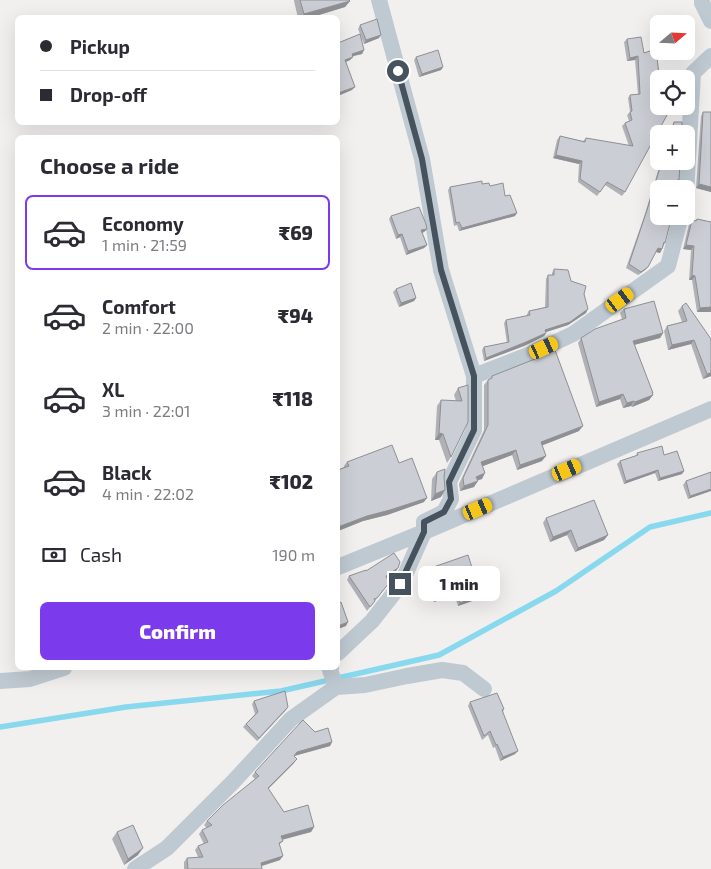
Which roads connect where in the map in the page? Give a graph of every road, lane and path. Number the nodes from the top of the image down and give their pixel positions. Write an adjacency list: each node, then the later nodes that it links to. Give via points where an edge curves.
1 (379, 0): 7 (street, via 422,159 441,270)
2 (702, 0): 3 (street)
3 (711, 21)
4 (711, 56): 5 (street, via 693,73)
5 (687, 180)
6 (678, 225): 7 (street, via 668,266 574,334)
7 (474, 376): 9 (street, via 474,430 449,482 451,499 444,512 424,522)
8 (711, 409): 9 (street)
9 (424, 532): 10 (street); 11 (street, via 400,584 372,621)
10 (340, 566)
11 (340, 651)
12 (58, 670): 14 (street, via 30,679)
13 (331, 670): 15 (street)
14 (0, 682)
15 (336, 687): 16 (street, via 365,685 442,670 463,673); 17 (street, via 290,719 234,782 167,848)
16 (484, 689)
17 (135, 869)

